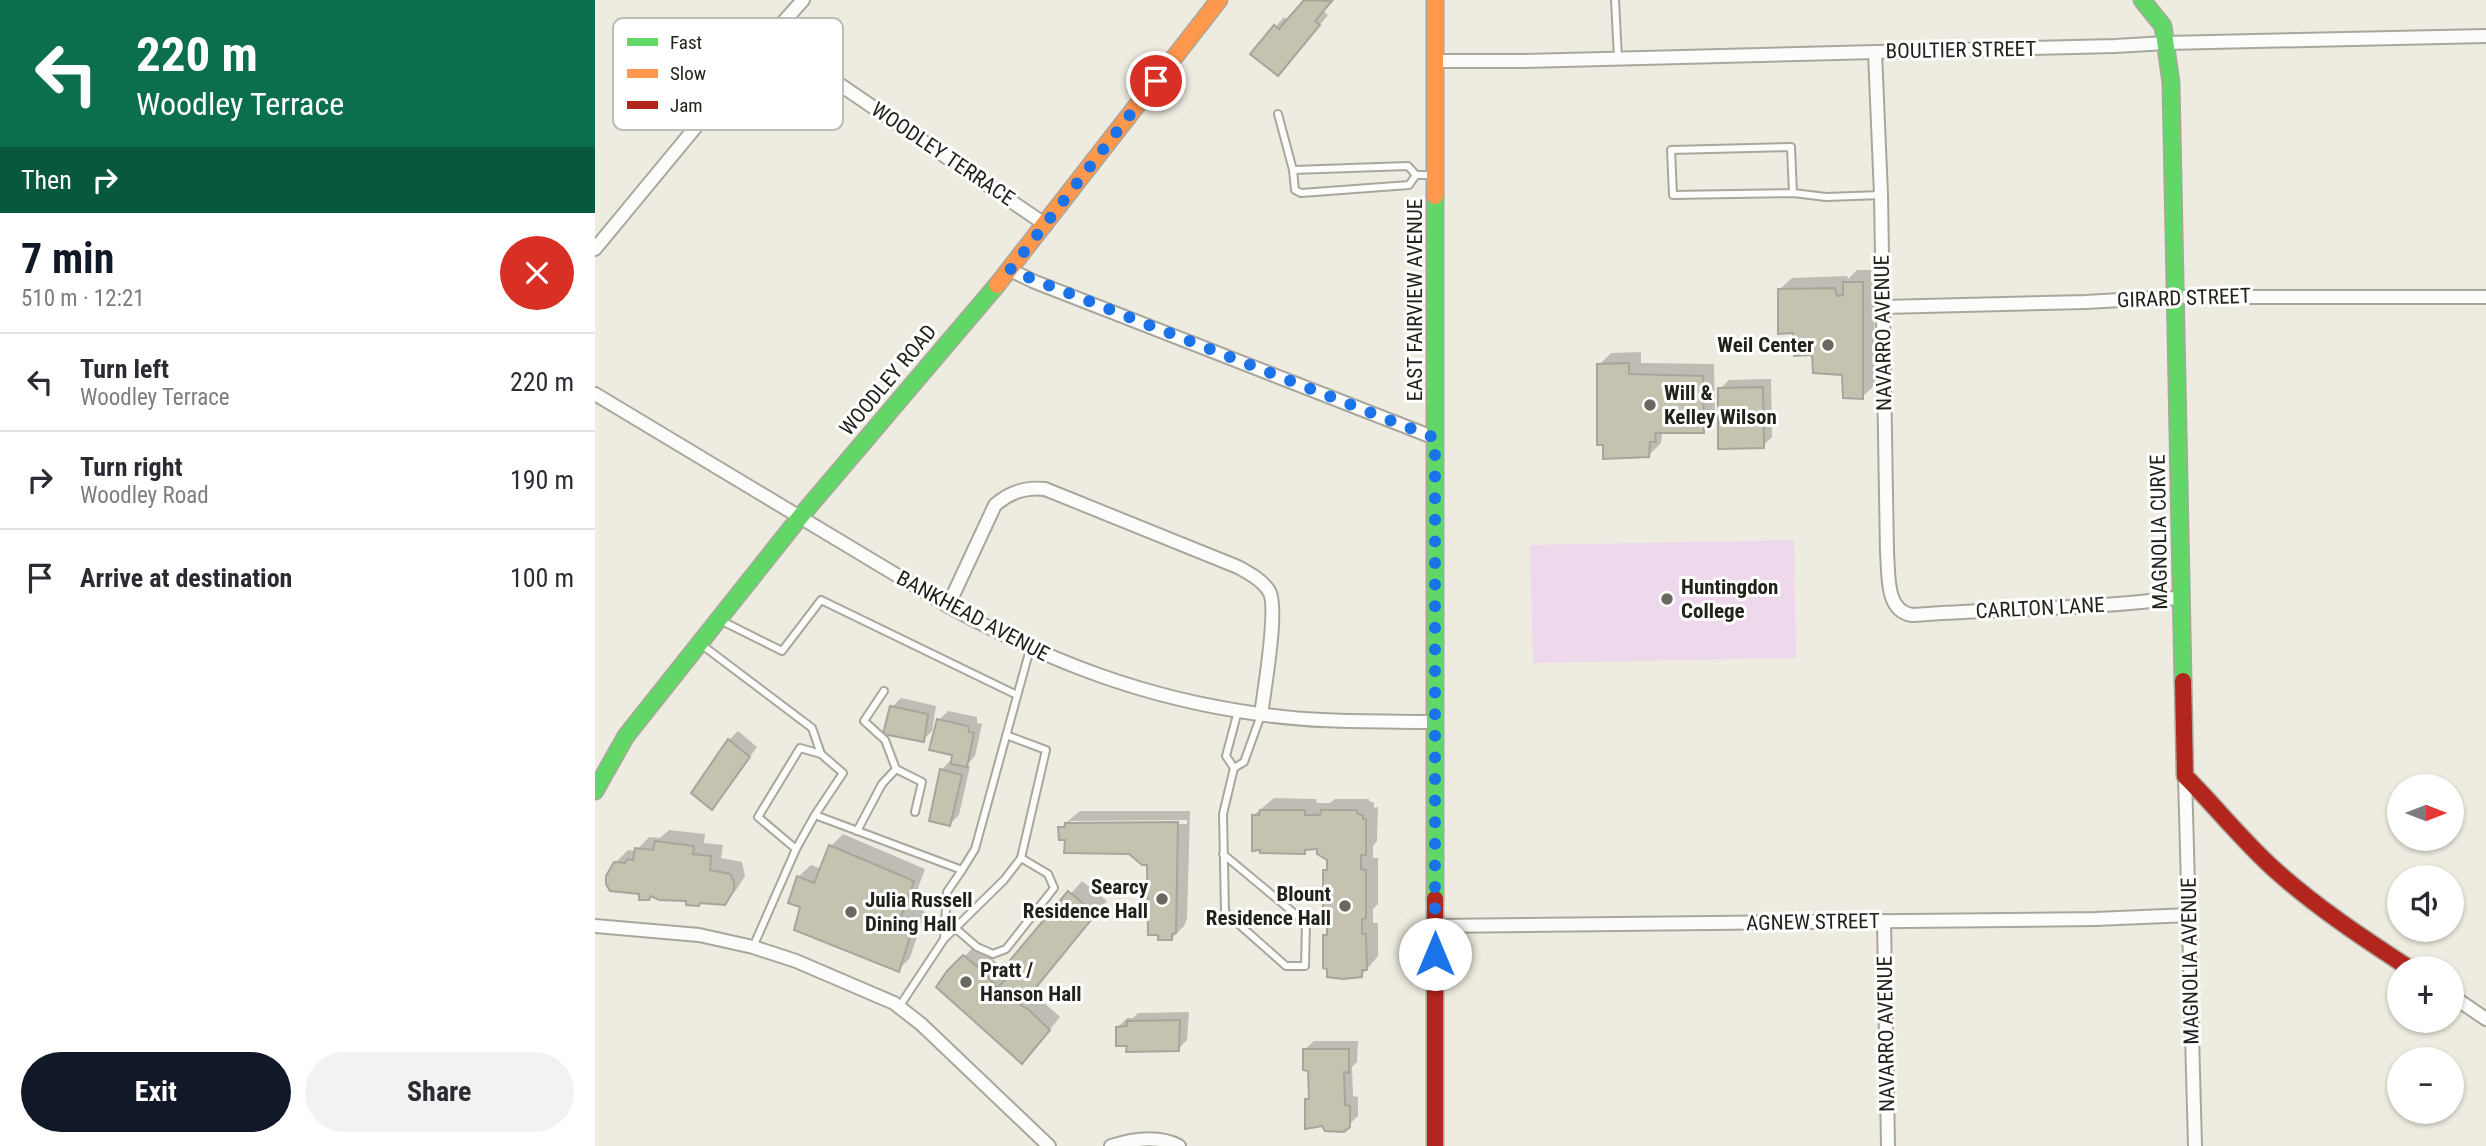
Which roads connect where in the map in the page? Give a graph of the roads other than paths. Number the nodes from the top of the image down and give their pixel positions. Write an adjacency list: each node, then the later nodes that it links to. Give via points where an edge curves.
1 (803, 0): 6 (street)
2 (1219, 0): 20 (street, WOODLEY ROAD)
3 (1435, 0): 11 (street, EAST FAIRVIEW AVENUE)
4 (1615, 0): 10 (lane)
5 (2142, 0): 8 (street, MAGNOLIA CURVE, via 2163,26)
6 (787, 18)
7 (2486, 36): 8 (street, BOULTIER STREET)
8 (2166, 43): 9 (street, BOULTIER STREET); 24 (street, MAGNOLIA CURVE, via 2171,83)
9 (1875, 52): 10 (street, BOULTIER STREET); 19 (street, NAVARRO AVENUE)
10 (1618, 58): 11 (street, BOULTIER STREET)
11 (1436, 61): 17 (street, EAST FAIRVIEW AVENUE)
12 (843, 87): 20 (street, WOODLEY TERRACE)
13 (1278, 114): 15 (lane)
14 (693, 130): 21 (street)
15 (1293, 170): 16 (lane, via 1408,166); 16 (lane, via 1295,190 1301,193 1409,185)
16 (1416, 175): 17 (lane)
17 (1437, 175): 27 (street, EAST FAIRVIEW AVENUE)
18 (1793, 193): 18 (lane, via 1673,195 1671,150 1791,147); 19 (lane)
19 (1881, 195): 25 (street, NAVARRO AVENUE)
20 (1046, 225): 22 (street, WOODLEY ROAD)
21 (595, 249)
22 (1010, 270): 27 (street); 28 (street, WOODLEY ROAD)
23 (2486, 296): 24 (street, GIRARD STREET)
24 (2175, 297): 25 (street, GIRARD STREET); 29 (street, MAGNOLIA CURVE)
25 (1883, 307): 31 (street, NAVARRO AVENUE, via 1887,553 1892,598)
26 (595, 394): 28 (street, BANKHEAD AVENUE)
27 (1435, 438): 39 (street, EAST FAIRVIEW AVENUE)
28 (800, 517): 30 (street, BANKHEAD AVENUE); 32 (street, WOODLEY ROAD)
29 (2182, 597): 31 (street, CARLTON LANE, via 2089,607 1912,615); 44 (street, MAGNOLIA CURVE)
30 (948, 606): 34 (street, BANKHEAD AVENUE); 38 (street, via 995,505 1020,490 1045,489 1238,568 1269,591 1273,611)
31 (1900, 611)
32 (719, 620): 33 (street, WOODLEY ROAD); 36 (lane, via 782,651 821,600)
33 (701, 644): 41 (lane, via 812,729); 45 (street, WOODLEY ROAD, via 626,736)
34 (1030, 649): 36 (lane); 37 (street, BANKHEAD AVENUE, via 1134,687)
35 (884, 691): 43 (lane, via 864,721 885,740)
36 (1017, 695): 40 (lane)
37 (1238, 711): 38 (street, BANKHEAD AVENUE); 42 (lane, via 1226,756)
38 (1261, 715): 39 (street, BANKHEAD AVENUE); 42 (lane, via 1244,762)
39 (1435, 722): 56 (street, EAST FAIRVIEW AVENUE)
40 (1006, 735): 51 (lane, via 1046,750); 52 (lane, via 975,849)
41 (821, 754): 47 (lane, via 843,773); 49 (lane, via 800,748 758,817)
42 (1234, 768): 50 (lane, via 1223,814)
43 (896, 769): 46 (lane, via 922,782); 48 (lane, via 882,784)
44 (2185, 776): 53 (street, MAGNOLIA AVENUE); 60 (street, via 2276,871)
45 (595, 791)
46 (915, 811)
47 (815, 815): 48 (lane); 49 (lane)
48 (857, 831): 52 (lane)
49 (796, 849): 59 (lane)
50 (1223, 854): 50 (lane, via 1224,912 1286,966 1305,966 1306,923)
51 (1021, 858): 57 (lane); 57 (lane, via 1048,874 1054,888 1006,949 993,954)
52 (962, 870): 58 (lane, via 947,892)
53 (2190, 915): 54 (street, AGNEW STREET); 69 (street, MAGNOLIA AVENUE)
54 (1884, 922): 56 (street, AGNEW STREET); 68 (street, NAVARRO AVENUE)
55 (595, 926): 59 (street, via 699,936)
56 (1435, 926): 67 (street, EAST FAIRVIEW AVENUE)
57 (955, 928): 58 (lane)
58 (944, 939): 62 (lane)
59 (753, 947): 62 (street)
60 (2392, 956)
61 (2464, 1004): 63 (street)
62 (899, 1007): 64 (street)
63 (2486, 1019)
64 (1049, 1146)
65 (1111, 1146): 66 (street, via 1148,1139)
66 (1179, 1146)
67 (1435, 1146)
68 (1888, 1146)
69 (2195, 1146)

